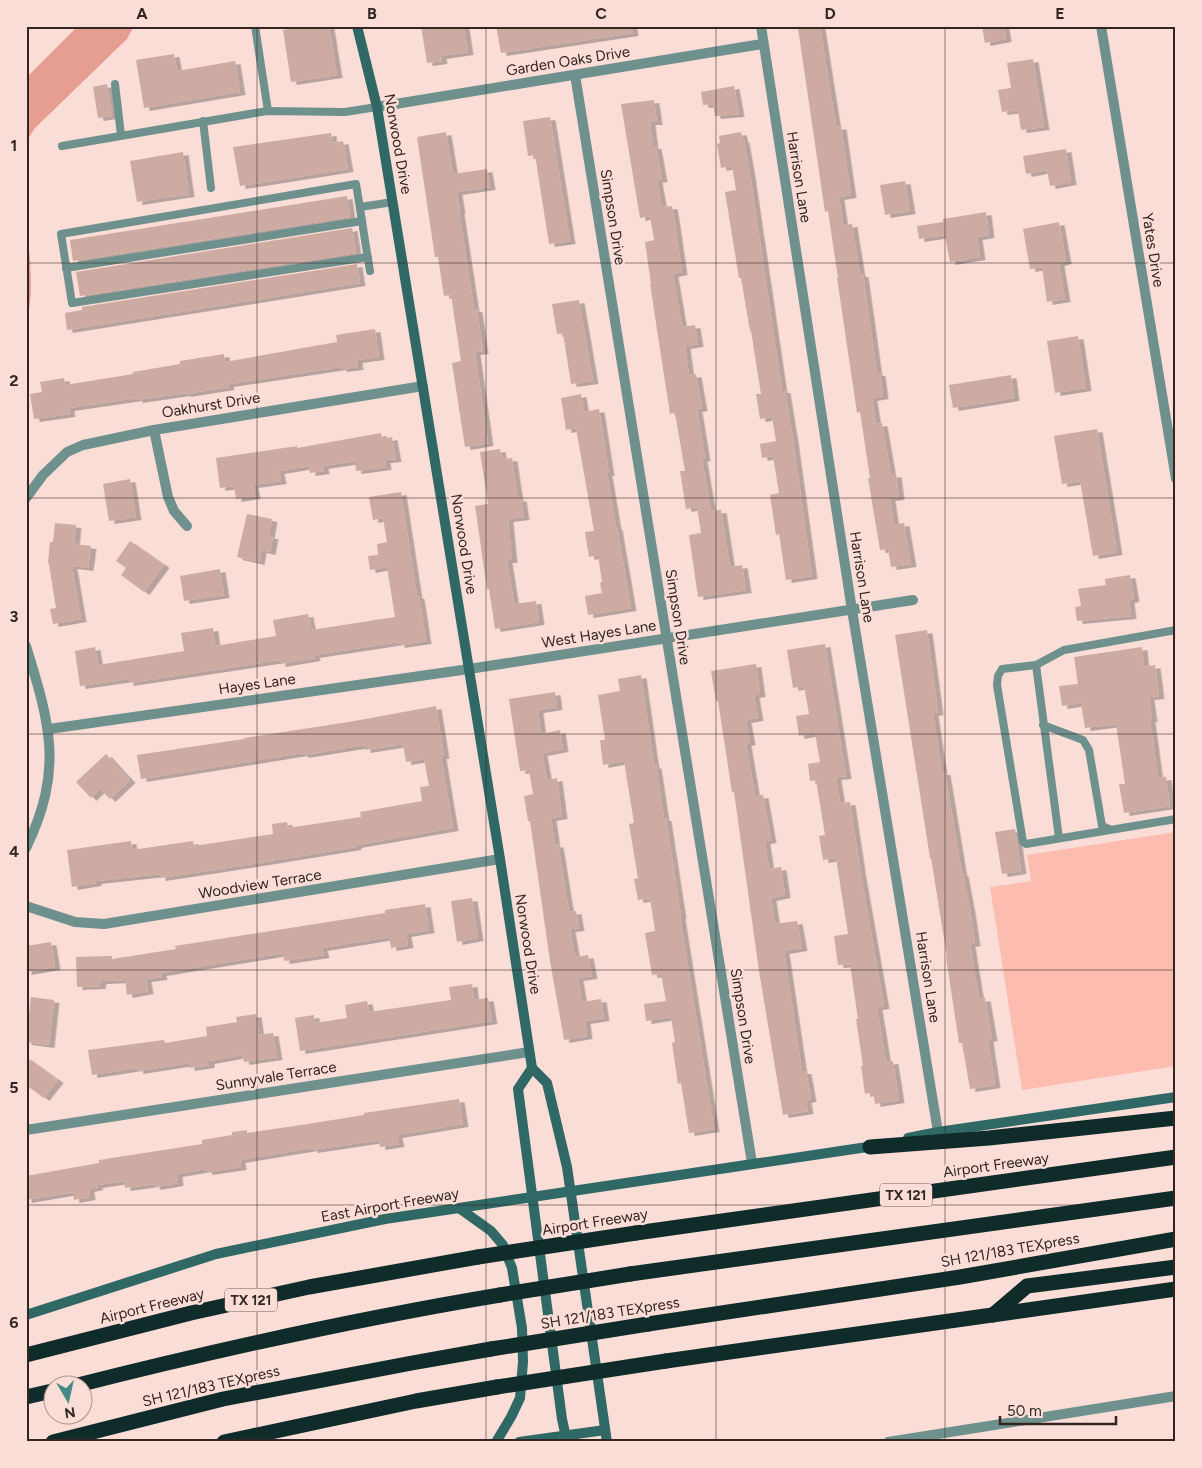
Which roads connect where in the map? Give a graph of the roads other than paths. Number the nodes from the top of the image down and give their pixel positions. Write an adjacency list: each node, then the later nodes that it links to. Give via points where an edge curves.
1 (255, 26): 9 (lane)
2 (357, 26): 8 (main road, Norwood Drive)
3 (761, 26): 5 (street, Harrison Lane)
4 (1101, 26): 22 (street, Yates Drive)
5 (762, 44): 6 (street, Garden Oaks Drive); 26 (street, Harrison Lane)
6 (575, 75): 8 (street, Garden Oaks Drive); 28 (street, Simpson Drive)
7 (115, 84): 11 (lane)
8 (377, 106): 9 (lane, via 345,112); 14 (main road, Norwood Drive)
9 (268, 111): 10 (lane)
10 (203, 121): 11 (lane); 13 (lane)
11 (121, 136): 12 (lane)
12 (62, 146)
13 (212, 188)
14 (393, 202): 15 (lane); 20 (main road, Norwood Drive)
15 (360, 207): 16 (lane); 18 (lane, via 356,184 61,234)
16 (362, 221): 17 (lane); 18 (lane)
17 (368, 257): 18 (lane, via 72,303); 19 (lane)
18 (66, 268)
19 (370, 271)
20 (423, 386): 21 (street, Oakhurst Drive); 31 (main road, Norwood Drive)
21 (154, 430): 23 (street, Oakhurst Drive, via 83,445 68,452); 24 (street, via 168,497 174,511)
22 (1176, 479)
23 (26, 498)
24 (187, 526)
25 (913, 600): 26 (street)
26 (852, 610): 28 (street, West Hayes Lane); 45 (street, Harrison Lane)
27 (1176, 630): 30 (lane, via 1064,650)
28 (666, 639): 31 (street, West Hayes Lane); 48 (street, Simpson Drive)
29 (26, 646): 33 (street)
30 (1036, 665): 32 (lane); 36 (lane, via 1002,668 997,685 1023,842)
31 (469, 669): 33 (street, Hayes Lane); 38 (main road, Norwood Drive)
32 (1044, 725): 35 (lane, via 1084,740 1089,750 1102,826); 36 (lane)
33 (49, 729): 37 (street, via 49,776 43,806)
34 (1176, 819): 35 (lane)
35 (1109, 829): 36 (lane)
36 (1059, 838)
37 (26, 848)
38 (500, 859): 39 (street, Woodview Terrace, via 104,924 75,922); 40 (main road, Norwood Drive)
39 (26, 906)
40 (529, 1052): 41 (main road, Norwood Drive); 44 (street, Sunnyvale Terrace)
41 (532, 1068): 49 (main road, Norwood Drive, via 547,1083); 50 (main road, via 518,1089)
42 (1176, 1097): 45 (main road)
43 (1176, 1118): 46 (highway)
44 (26, 1130)
45 (938, 1132): 46 (main road)
46 (870, 1147): 48 (main road)
47 (1176, 1157): 59 (highway, Airport Freeway / TX 121, bridge, via 478,1257 309,1287)
48 (752, 1164): 49 (main road)
49 (571, 1191): 50 (main road, East Airport Freeway); 64 (main road, Norwood Drive)
50 (532, 1197): 52 (main road, East Airport Freeway); 65 (main road)
51 (1176, 1198): 60 (highway, SH 121/183 TEXpress, bridge, via 630,1274 397,1312)
52 (459, 1208): 54 (main road, East Airport Freeway, via 344,1226); 68 (main road, via 491,1230 502,1245 512,1268 522,1328 520,1398)
53 (1176, 1239): 66 (highway, SH 121/183 TEXpress, bridge, via 960,1277 412,1363 223,1399)
54 (216, 1254): 57 (main road, Airport Freeway)
55 (1176, 1267): 58 (highway, via 1028,1286)
56 (1176, 1289): 58 (highway)
57 (26, 1315)
58 (993, 1315): 67 (highway, bridge, via 497,1387)
59 (26, 1355)
60 (92, 1382)
61 (42, 1394): 63 (highway)
62 (1176, 1396): 71 (street)
63 (26, 1398)
64 (605, 1430): 65 (main road); 70 (main road, Norwood Drive)
65 (566, 1438): 69 (main road)
66 (53, 1442)
67 (224, 1442)
68 (496, 1442)
69 (519, 1442)
70 (607, 1442)
71 (888, 1442)

